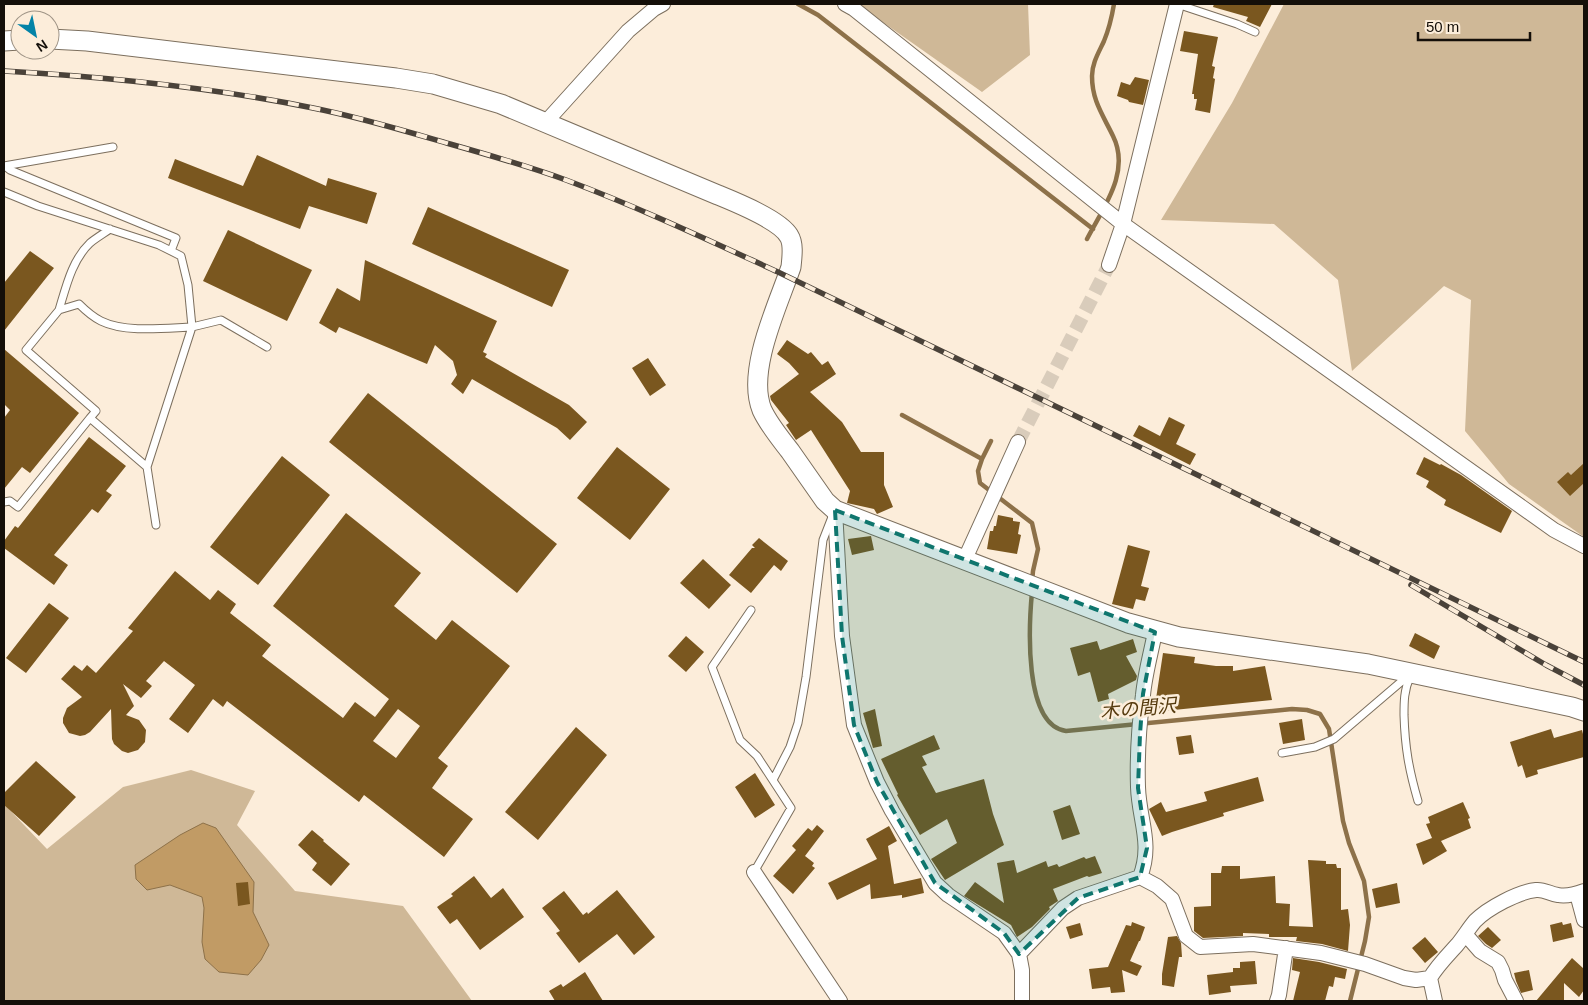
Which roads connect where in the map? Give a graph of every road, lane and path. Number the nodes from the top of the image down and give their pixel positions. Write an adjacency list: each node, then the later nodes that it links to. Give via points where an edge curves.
1 (663, 4): 6 (street, via 628,30)
2 (845, 4): 10 (street)
3 (1177, 4): 4 (lane); 10 (street)
4 (1255, 32)
5 (60, 40): 6 (street, via 433,84 501,104)
6 (545, 123): 21 (street, via 747,208 781,226 790,236 791,266 763,347 758,398 774,430)
7 (113, 147): 8 (lane)
8 (5, 166): 12 (lane, via 176,238)
9 (4, 192): 11 (lane)
10 (1124, 224): 13 (street); 23 (street, via 1554,530)
11 (110, 229): 12 (lane); 14 (lane, via 81,254 71,270)
12 (171, 251): 15 (lane, via 182,256)
13 (1109, 265)
14 (59, 310): 15 (lane, via 79,304 102,322 120,327); 17 (lane, via 26,350 96,411)
15 (192, 327): 16 (lane, via 221,320); 19 (lane)
16 (267, 347)
17 (90, 418): 19 (lane); 20 (lane, via 18,507 10,501)
18 (1018, 442): 24 (street)
19 (147, 467): 22 (lane)
20 (4, 502)
21 (835, 510): 24 (street); 30 (lane, via 823,540 798,723); 38 (street, via 842,636 854,726 877,782 935,883 1004,934)
22 (156, 525)
23 (1584, 546)
24 (965, 560): 26 (street)
25 (751, 610): 30 (lane, via 712,667 740,740 757,756)
26 (1155, 632): 27 (street); 33 (street, via 1141,714 1138,788 1147,848)
27 (1411, 673): 28 (street); 29 (lane, via 1334,739 1315,747); 31 (lane, via 1404,696 1406,754)
28 (1584, 710)
29 (1282, 753)
30 (773, 780): 32 (lane, via 791,808)
31 (1418, 801)
32 (754, 872): 40 (street)
33 (1140, 877): 37 (street, via 1172,899 1186,936 1200,947 1253,944); 38 (street, via 1078,898 1063,908)
34 (1581, 892): 35 (street); 36 (street, via 1567,896 1537,889 1526,892 1485,912)
35 (1584, 920)
36 (1466, 935): 39 (street); 44 (street, via 1480,951 1498,962)
37 (1286, 948): 39 (street, via 1365,964 1404,978); 42 (street)
38 (1019, 954): 41 (street)
39 (1430, 978): 43 (street)
40 (840, 1001)
41 (1022, 1001)
42 (1277, 1001)
43 (1435, 1001)
44 (1516, 1001)

